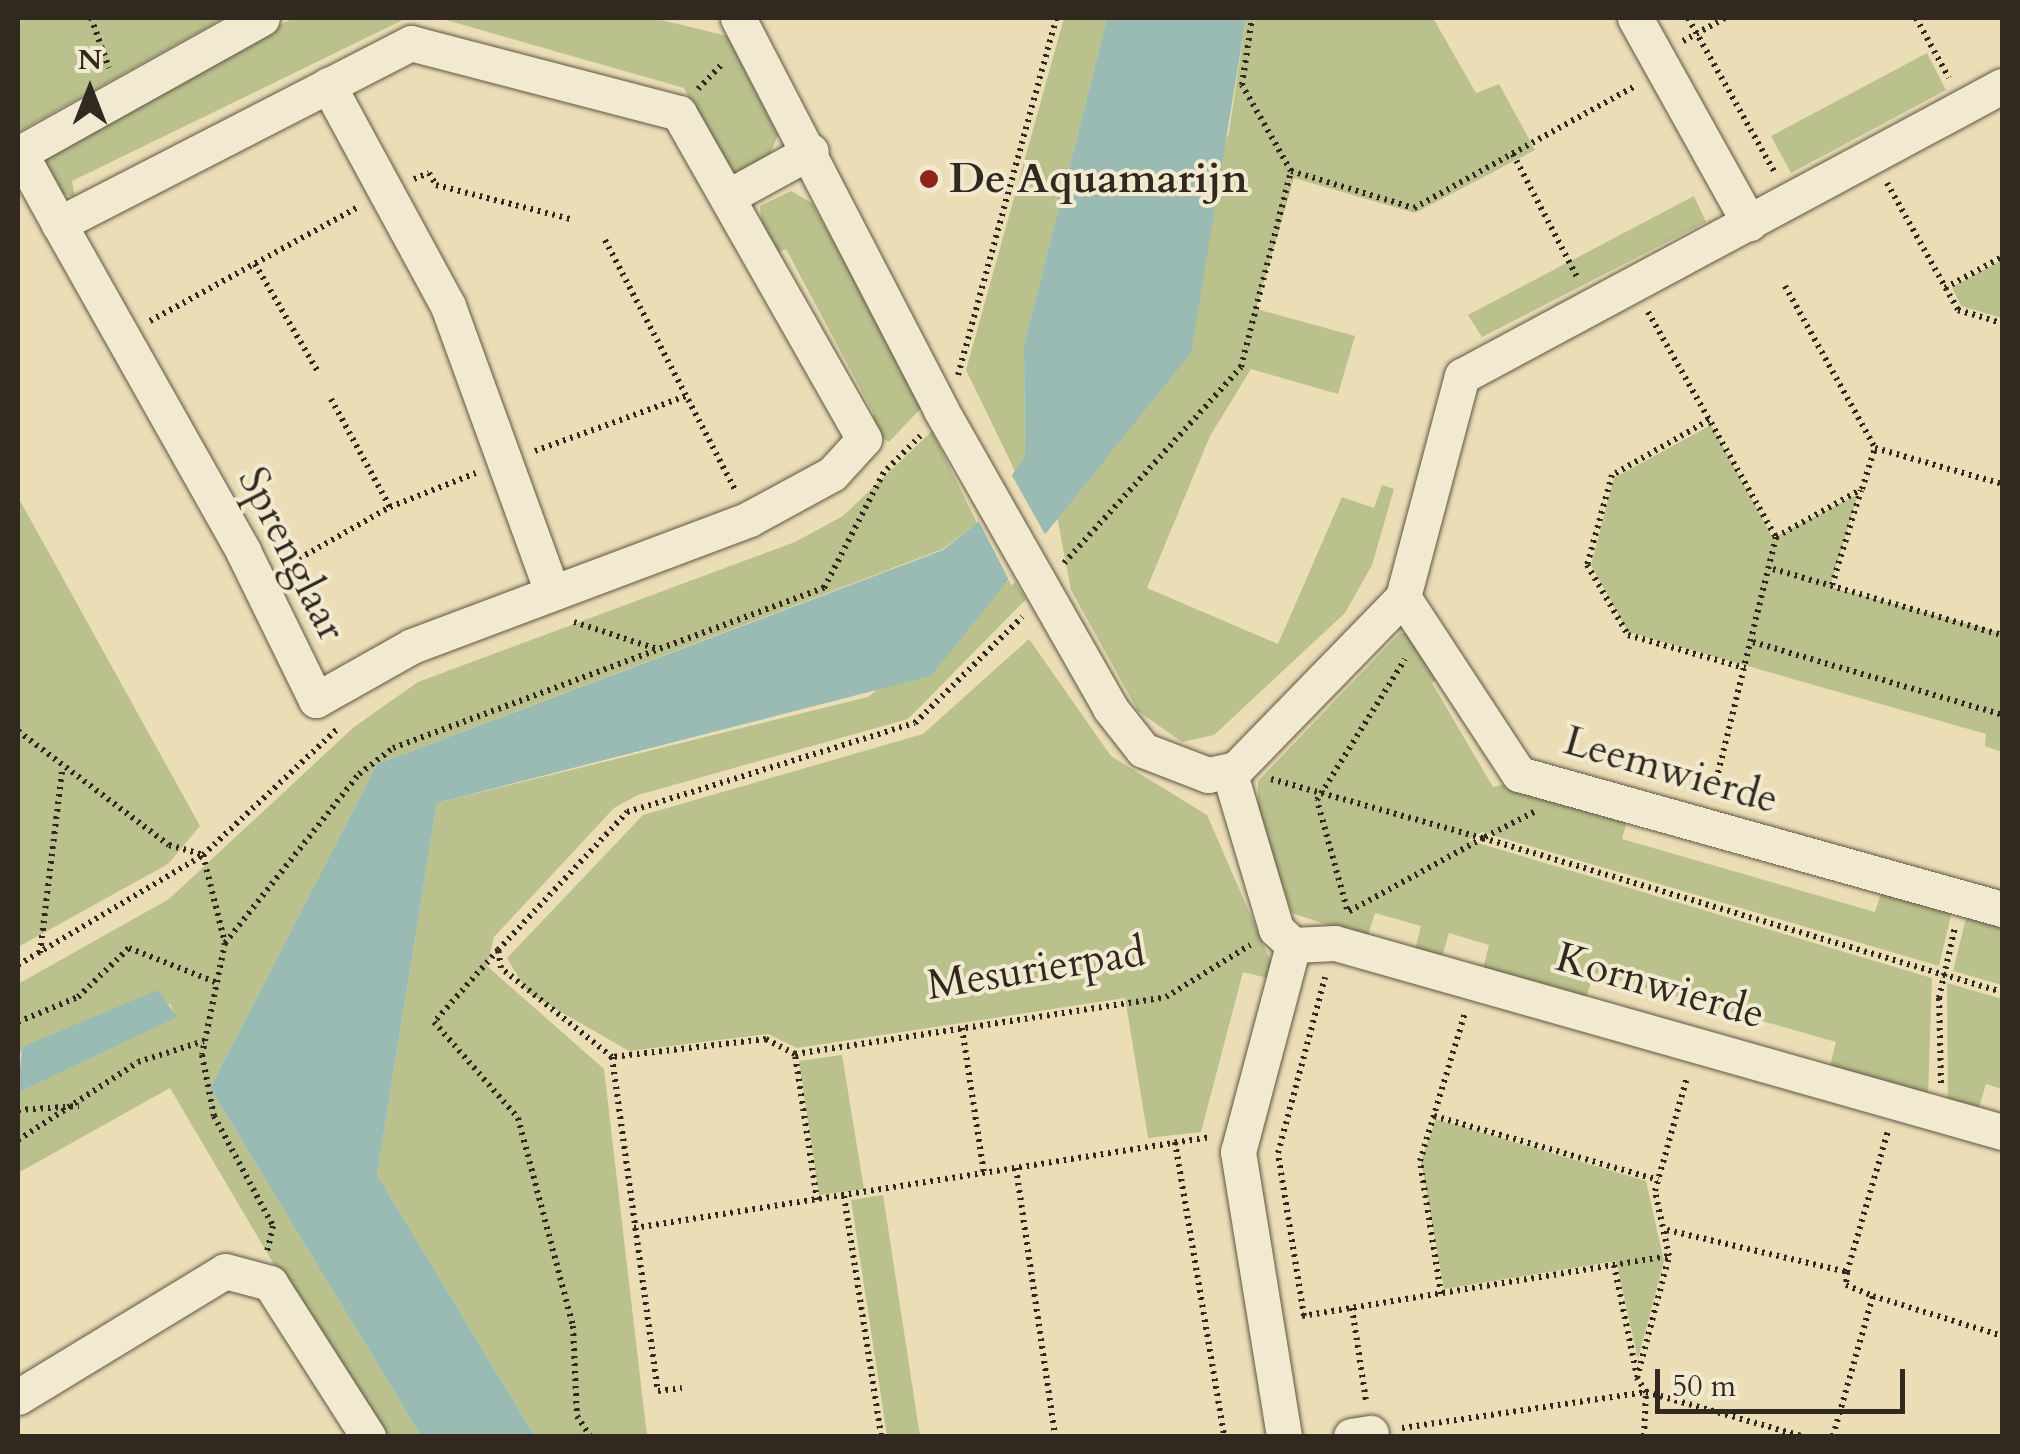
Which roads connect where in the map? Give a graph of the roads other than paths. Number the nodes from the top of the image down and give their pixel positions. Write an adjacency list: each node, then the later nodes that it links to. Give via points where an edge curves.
1 (262, 18): 7 (street, Sprenglaar)
2 (1635, 18): 9 (street)
3 (745, 31): 6 (street)
4 (328, 85): 8 (street, Sprenglaar, via 411,43 678,113); 10 (street); 12 (street, via 448,306)
5 (2002, 86): 9 (street)
6 (811, 152): 8 (street); 13 (street, via 940,410 1143,750 1184,770)
7 (19, 153): 10 (street, Sprenglaar)
8 (731, 195): 12 (street, Sprenglaar, via 864,439 832,474)
9 (1750, 223): 11 (street, via 1462,376)
10 (59, 224): 12 (street, Sprenglaar, via 258,581 316,700 412,646)
11 (1403, 597): 13 (street); 14 (street, Leemwierde, via 1519,774)
12 (558, 605)
13 (1229, 771): 15 (street)
14 (2002, 909)
15 (1285, 937): 16 (street, Kornwierde, via 1312,937 1475,981); 19 (street, via 1242,1133)
16 (2002, 1132)
17 (18, 1396): 18 (street, via 225,1271 261,1279 295,1313)
18 (368, 1436)
19 (1284, 1436)

